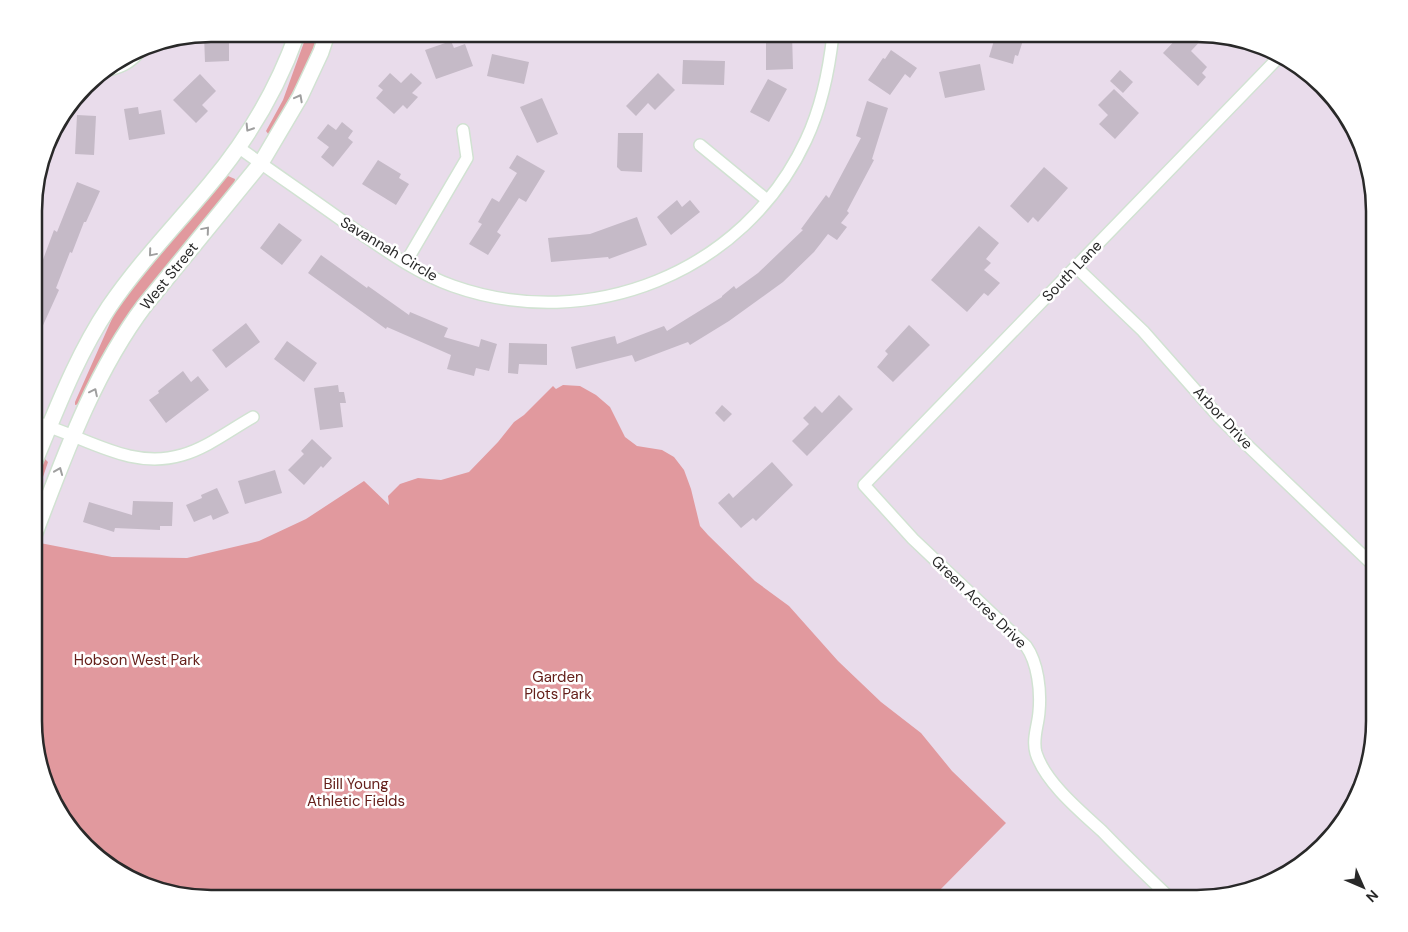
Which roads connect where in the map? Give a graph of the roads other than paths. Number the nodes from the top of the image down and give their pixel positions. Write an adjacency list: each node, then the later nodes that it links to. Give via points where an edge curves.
1 (294, 42): 7 (street, West Street, one-way to 7, via 270,94)
2 (324, 42): 8 (street, West Street, one-way to 2, via 300,97)
3 (832, 42): 9 (street, Savannah Circle, via 828,76 813,125 797,157)
4 (1274, 62): 11 (street, South Lane)
5 (463, 130): 10 (street, via 467,158)
6 (700, 145): 9 (street)
7 (238, 147): 8 (street, Savannah Circle); 13 (street, West Street, one-way to 13, via 109,307)
8 (261, 163): 10 (street, Savannah Circle); 14 (street, West Street, one-way to 8, via 129,327)
9 (767, 200): 10 (street, Savannah Circle, via 744,226 697,262 663,279 605,298 537,303 500,298 453,286)
10 (406, 262)
11 (1076, 267): 15 (street, South Lane); 17 (street, Arbor Drive, via 1143,331 1219,417)
12 (253, 417): 14 (street, via 202,447 165,459 131,457)
13 (42, 424): 14 (street)
14 (73, 436): 16 (street, West Street, one-way to 14)
15 (864, 486): 18 (street, Green Acres Drive, via 913,539 1032,654 1039,710 1036,751 1041,765 1074,805)
16 (42, 515)
17 (1365, 557)
18 (1161, 889)

